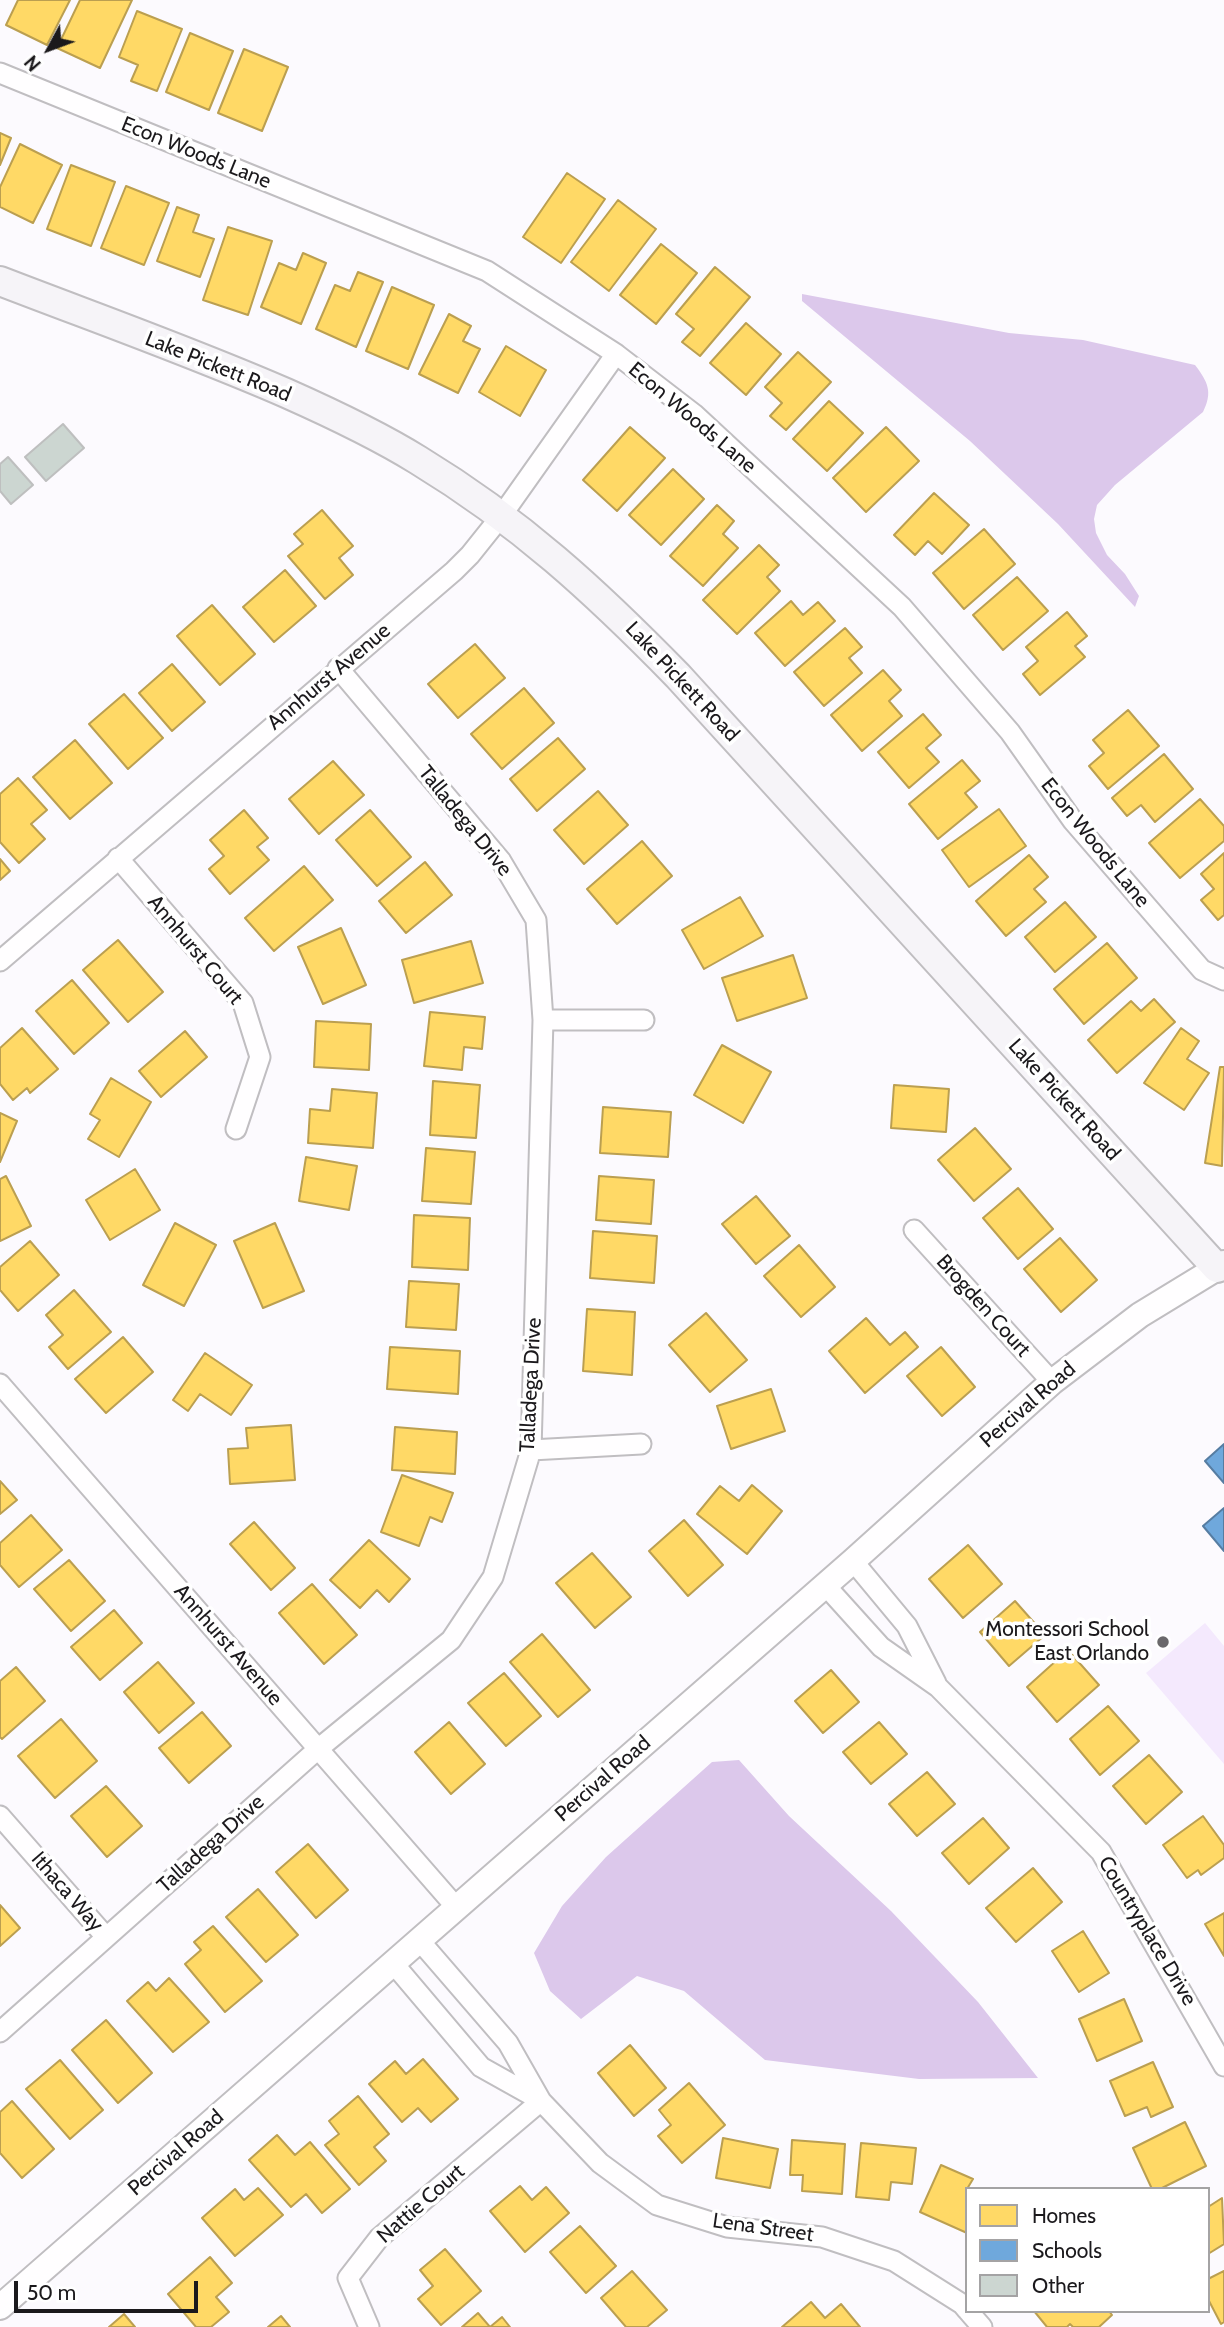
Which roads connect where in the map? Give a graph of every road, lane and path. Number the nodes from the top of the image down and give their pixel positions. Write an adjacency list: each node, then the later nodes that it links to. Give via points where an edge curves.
1 (0, 73): 3 (street, Econ Woods Lane, via 487,271)
2 (0, 281): 4 (main road, Lake Pickett Road, via 333,414 416,458)
3 (616, 354): 4 (street, Annhurst Avenue); 8 (street, Econ Woods Lane, via 694,414 902,607 1010,732 1081,831 1202,970)
4 (502, 515): 5 (street, Annhurst Avenue, via 454,571); 13 (main road, Lake Pickett Road, via 589,587 678,676)
5 (338, 668): 6 (street, Annhurst Avenue); 9 (street, Talladega Drive, via 500,861 536,920)
6 (118, 859): 7 (street, Annhurst Avenue); 11 (street, Annhurst Court, via 243,1003 260,1057)
7 (0, 961)
8 (1224, 980)
9 (543, 1020): 10 (street); 17 (street, Talladega Drive)
10 (645, 1020)
11 (236, 1129)
12 (914, 1230): 14 (street, Brogden Court)
13 (1221, 1266): 14 (street, Percival Road, via 1140,1315)
14 (1052, 1381): 18 (street, Percival Road)
15 (0, 1384): 21 (street, Annhurst Avenue)
16 (641, 1444): 17 (street)
17 (531, 1450): 21 (street, Talladega Drive, via 493,1577 451,1640)
18 (853, 1561): 19 (street, Percival Road); 20 (street, Countryplace Drive, via 907,1626)
19 (825, 1585): 20 (street, Countryplace Drive, via 881,1647); 23 (street, Percival Road)
20 (938, 1688): 28 (street, Countryplace Drive, via 1101,1852)
21 (318, 1749): 23 (street, Annhurst Avenue); 24 (street, Talladega Drive)
22 (0, 1816): 24 (street, Ithaca Way)
23 (456, 1907): 25 (street, Percival Road)
24 (106, 1937): 27 (street, Talladega Drive)
25 (419, 1940): 26 (street, Percival Road); 30 (street, Lena Street, via 508,2043)
26 (393, 1964): 30 (street, Lena Street, via 481,2067); 31 (street, Percival Road)
27 (0, 2032)
28 (1219, 2042): 29 (street, Countryplace Drive)
29 (1224, 2066)
30 (541, 2101): 32 (street, Lena Street, via 600,2163 657,2205 727,2227 822,2236 894,2261); 34 (street, Nattie Court, via 379,2238 348,2278)
31 (0, 2307)
32 (965, 2308)
33 (970, 2313): 35 (street, Lena Street)
34 (369, 2327)
35 (982, 2327)

